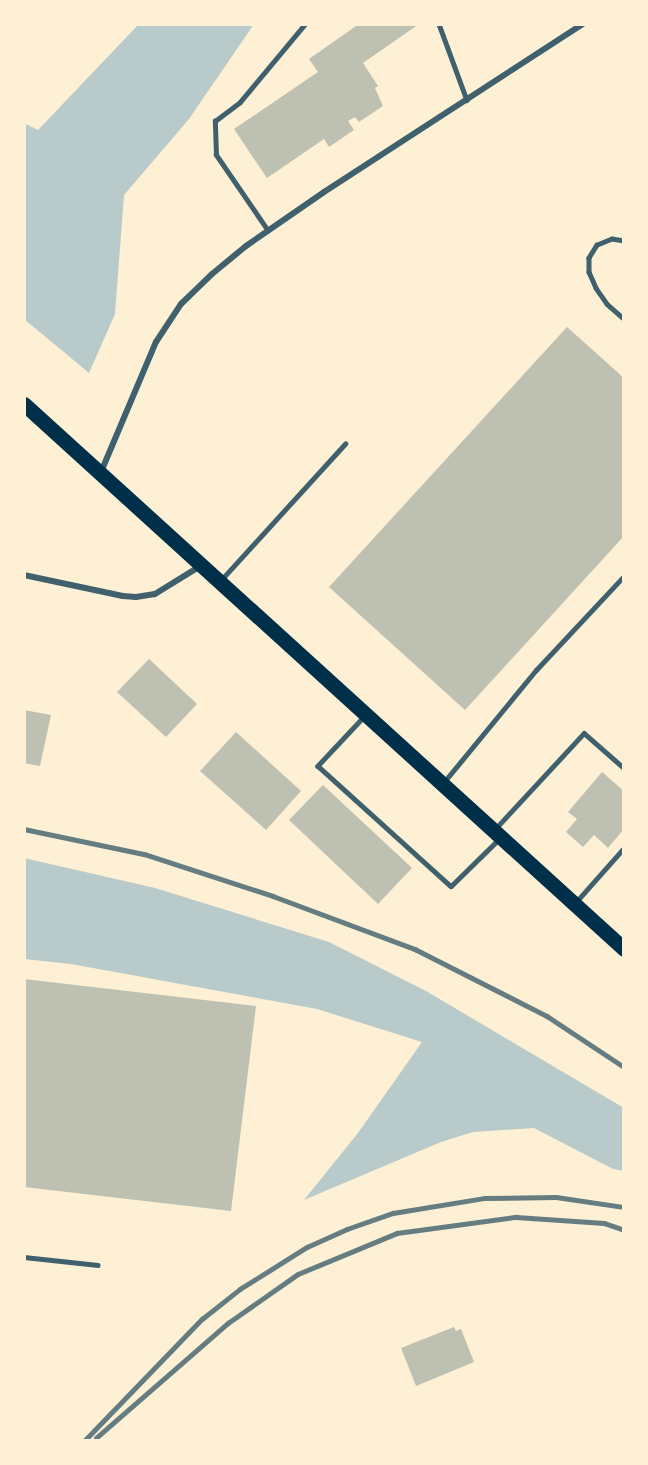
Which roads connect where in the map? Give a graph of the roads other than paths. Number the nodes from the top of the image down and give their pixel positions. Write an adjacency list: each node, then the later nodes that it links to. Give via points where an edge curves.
1 (305, 24): 5 (lane, via 240,102 215,122 216,155)
2 (439, 24): 4 (lane)
3 (584, 24): 4 (street)
4 (467, 100): 5 (street)
5 (268, 231): 10 (street, via 212,274 168,322 146,363)
6 (624, 241): 7 (lane, via 612,239 597,245 589,258 589,272 607,304)
7 (624, 319)
8 (26, 409): 10 (main road)
9 (345, 444): 14 (lane)
10 (101, 473): 11 (main road)
11 (203, 565): 12 (street, via 155,594 136,597); 14 (main road)
12 (24, 575)
13 (624, 576): 17 (lane, via 536,670)
14 (221, 581): 15 (main road)
15 (367, 714): 17 (main road); 18 (lane, via 318,766 452,886)
16 (624, 768): 18 (lane, via 584,733)
17 (443, 784): 18 (main road)
18 (498, 834): 20 (main road)
19 (624, 848): 20 (lane)
20 (574, 904): 21 (main road)
21 (623, 947)
22 (24, 1257): 23 (lane)
23 (98, 1265)

